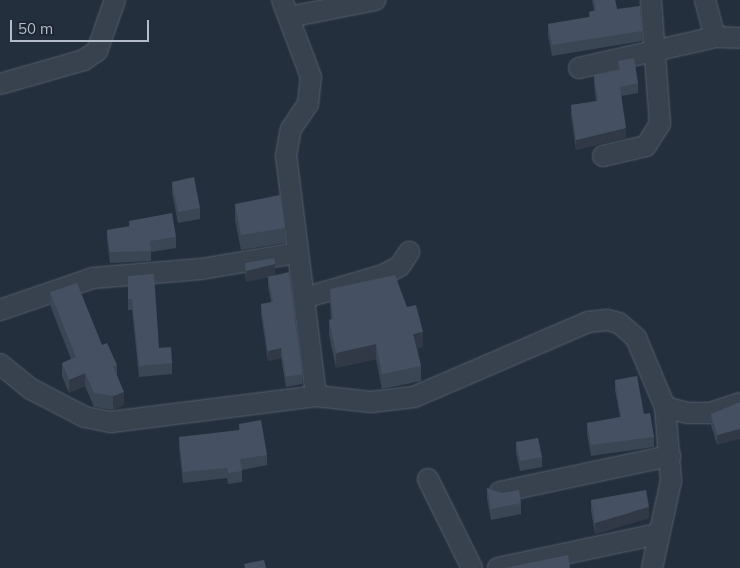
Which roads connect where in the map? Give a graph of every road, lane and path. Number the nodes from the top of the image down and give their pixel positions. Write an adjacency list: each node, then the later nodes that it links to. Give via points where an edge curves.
1 (115, 0): 10 (street, via 97,52 84,60)
2 (374, 0): 5 (street)
3 (650, 0): 8 (street)
4 (706, 0): 6 (street)
5 (285, 9): 13 (street, via 311,77 308,104 287,141)
6 (715, 37): 7 (street); 8 (street)
7 (740, 38)
8 (656, 50): 9 (street); 11 (street, via 660,124 655,136 646,146)
9 (579, 68)
10 (0, 84)
11 (603, 156)
12 (409, 252): 14 (street, via 400,266 384,275)
13 (297, 253): 14 (street); 15 (street, via 201,269 93,278)
14 (304, 298): 17 (street)
15 (0, 310)
16 (0, 364): 17 (street, via 31,389 85,417 111,422)
17 (316, 396): 19 (street, via 371,402 414,397 588,322 607,320 620,323 636,338)
18 (740, 404): 19 (street, via 710,413 688,413)
19 (665, 406): 20 (street)
20 (670, 456): 22 (street); 23 (street, via 670,480)
21 (428, 479): 24 (street)
22 (500, 492)
23 (658, 534): 25 (street); 26 (street)
24 (472, 568)
25 (498, 568)
26 (652, 568)

